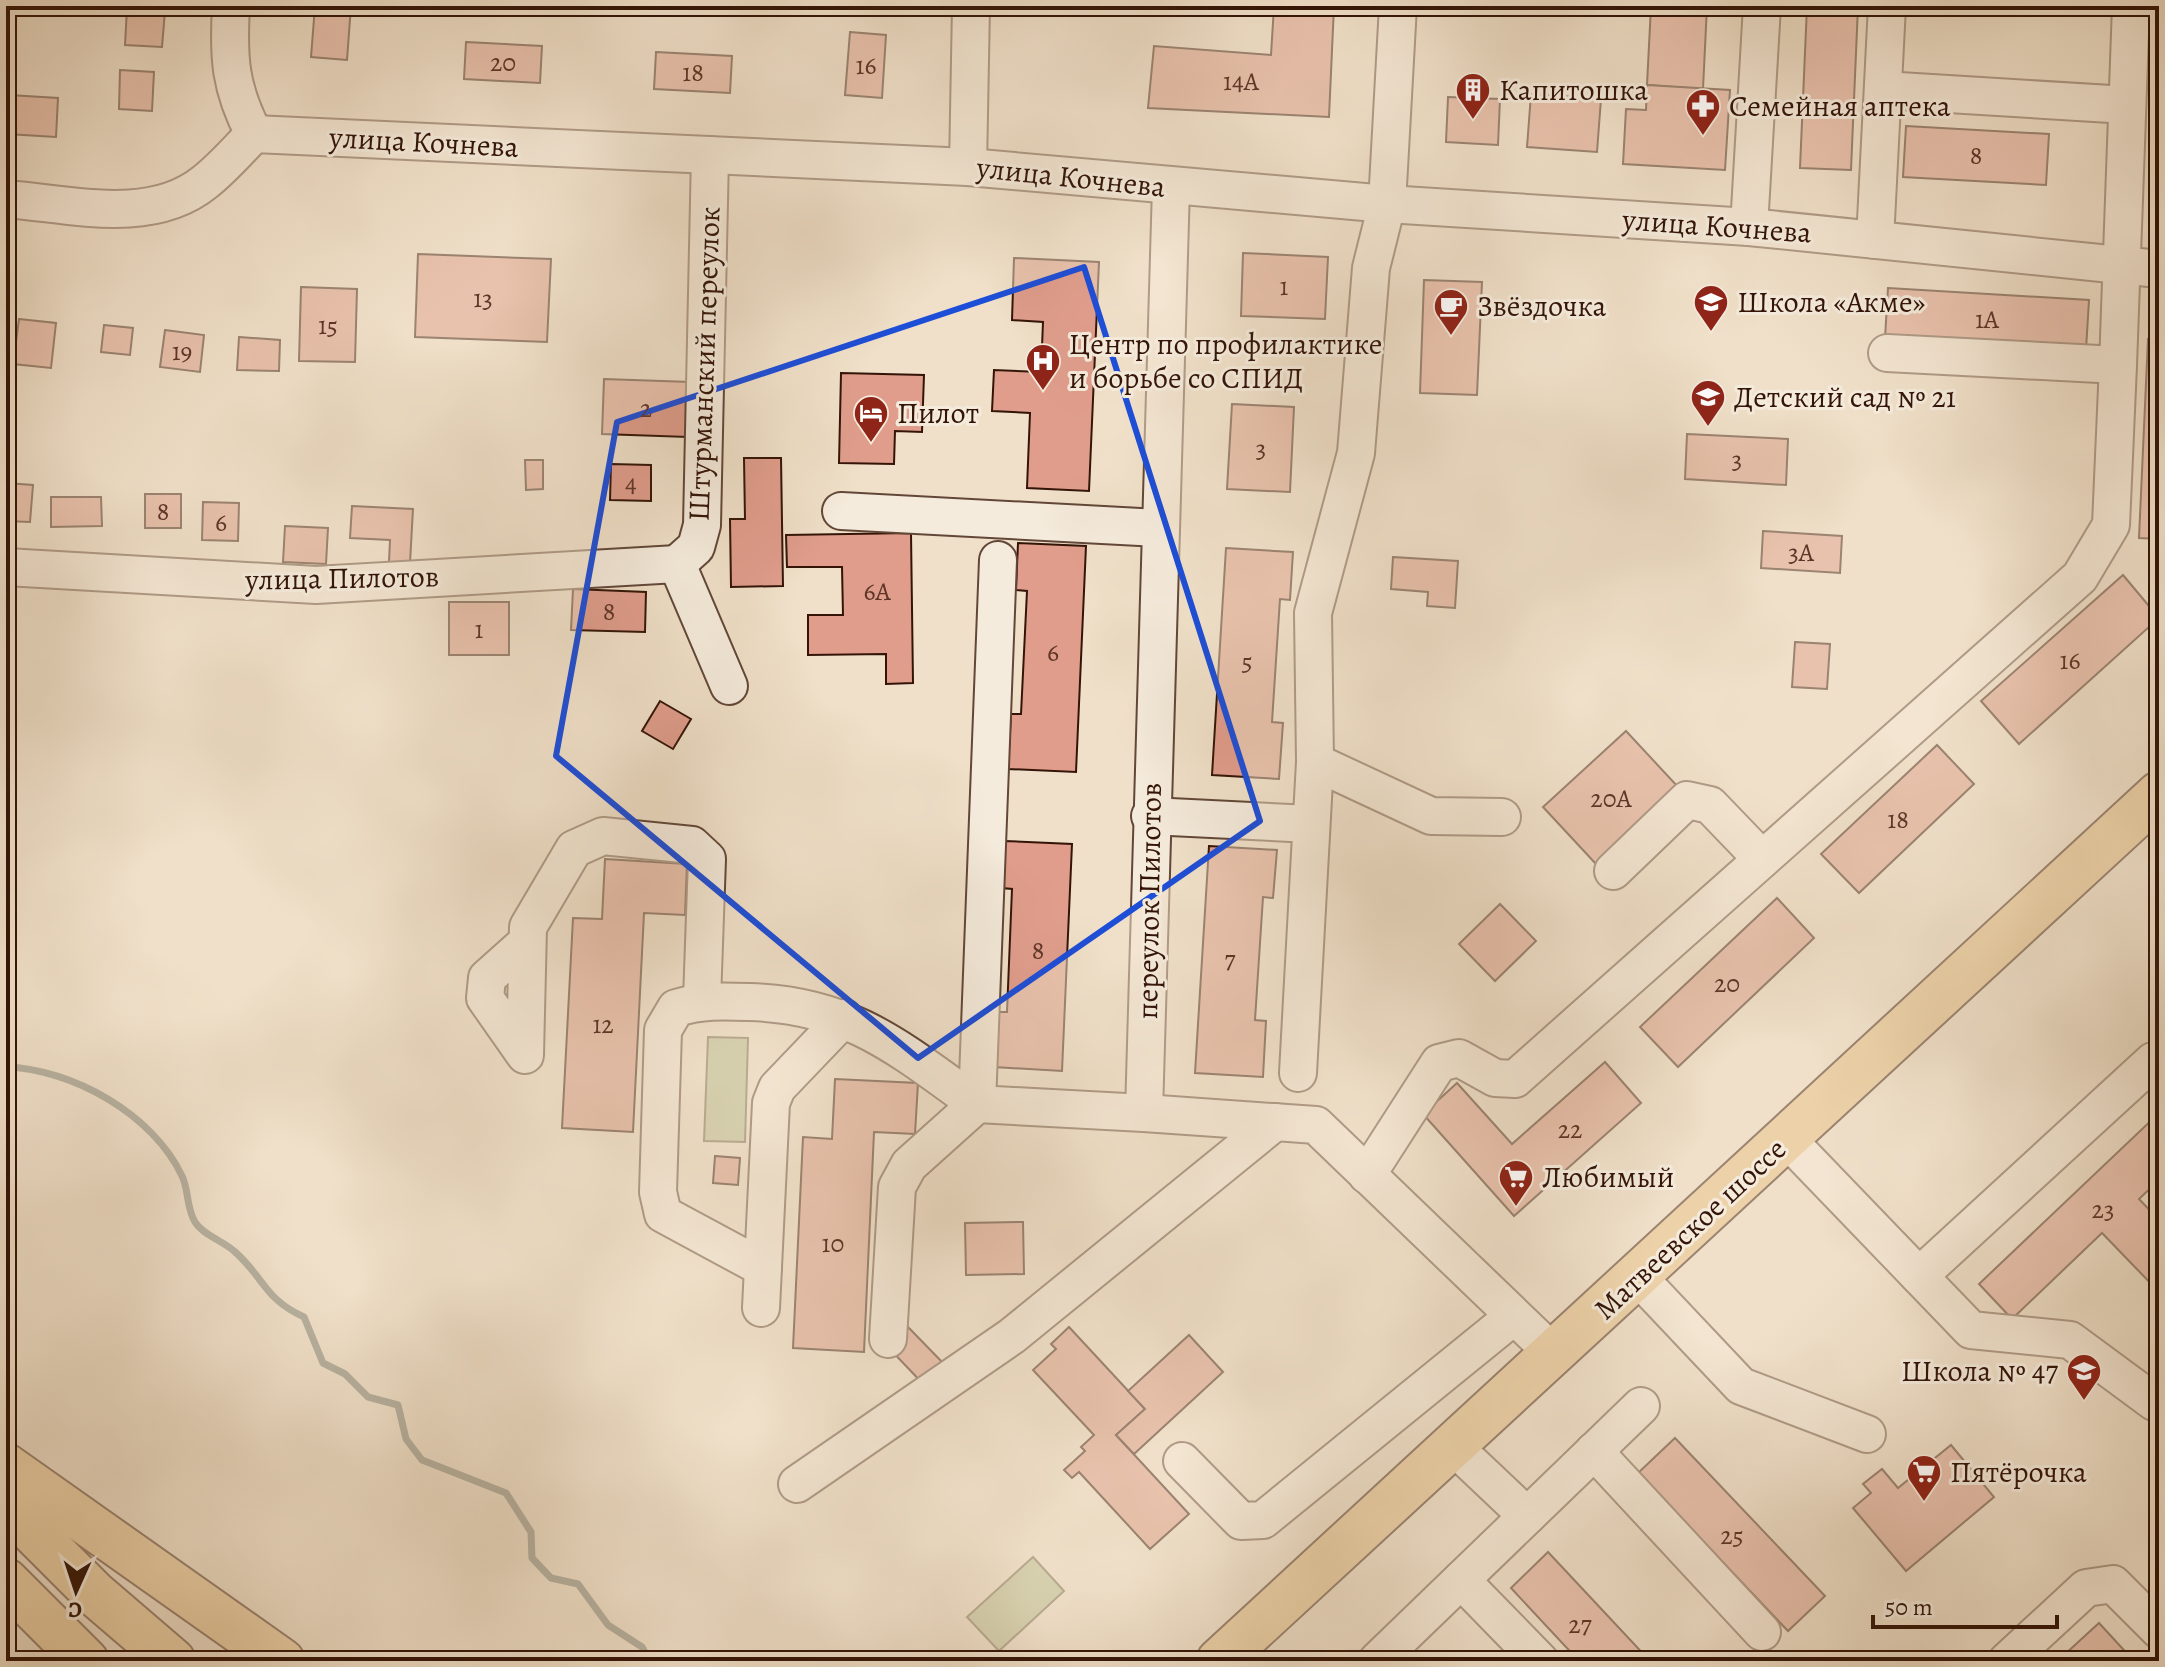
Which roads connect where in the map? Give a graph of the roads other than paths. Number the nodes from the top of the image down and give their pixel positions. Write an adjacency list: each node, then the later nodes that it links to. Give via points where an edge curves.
1 (231, 6): 9 (street, via 236,100)
2 (971, 6): 11 (street)
3 (1398, 6): 14 (street)
4 (1762, 6): 15 (street)
5 (1887, 6): 7 (street)
6 (2131, 6): 8 (street)
7 (1883, 90): 8 (street); 16 (street)
8 (2127, 105): 17 (street)
9 (254, 134): 10 (street, улица Кочнева); 13 (street, via 203,184 156,207)
10 (710, 155): 11 (street, улица Кочнева); 24 (street, Штурманский переулок, via 702,525 696,547)
11 (968, 167): 12 (street, улица Кочнева)
12 (1171, 187): 14 (street, улица Кочнева); 22 (street, переулок Пилотов)
13 (6, 199)
14 (1387, 204): 15 (street, улица Кочнева); 27 (street, via 1371,268 1356,453 1313,613)
15 (1749, 227): 16 (street, улица Кочнева)
16 (1875, 240): 17 (street, улица Кочнева)
17 (2120, 265): 18 (street, улица Кочнева); 20 (street)
18 (2159, 269)
19 (1887, 353): 20 (street)
20 (2118, 365): 32 (street, via 2111,525 2080,577)
21 (841, 511): 22 (street)
22 (1159, 528): 29 (street, переулок Пилотов)
23 (998, 560): 39 (street)
24 (677, 564): 25 (street, улица Пилотов, via 316,585); 26 (street)
25 (6, 567)
26 (729, 686)
27 (1315, 762): 30 (street, via 1431,816); 31 (street)
28 (2159, 794): 42 (main road, Матвеевское шоссе)
29 (1150, 816): 31 (street); 40 (street, переулок Пилотов)
30 (1502, 817)
31 (1311, 824): 38 (street)
32 (1762, 859): 33 (street, via 1710,805 1687,800); 43 (street, via 1515,1079 1495,1078 1459,1058 1439,1063)
33 (1613, 871)
34 (525, 944): 35 (street, via 528,927 574,849 603,836 692,845 707,859)
35 (702, 1000): 36 (street, via 792,1003); 44 (street, via 676,1008 663,1030 658,1192 663,1214)
36 (844, 1018): 39 (street, via 893,1044); 44 (street, via 777,1088 771,1103)
37 (2153, 1061): 45 (street)
38 (1298, 1073)
39 (977, 1104): 40 (street); 49 (street, via 909,1165 897,1187)
40 (1144, 1113): 41 (street)
41 (1275, 1122): 43 (street, via 1316,1125); 58 (street, via 1012,1336)
42 (1787, 1139): 45 (street); 46 (main road, Матвеевское шоссе)
43 (1367, 1175): 48 (street)
44 (763, 1268): 47 (street)
45 (1919, 1276): 51 (street, via 1971,1330 2070,1340)
46 (1638, 1277): 50 (main road, Матвеевское шоссе); 53 (street, via 1741,1386)
47 (761, 1308)
48 (1514, 1316): 50 (street); 56 (street, via 1263,1520 1241,1521)
49 (888, 1339)
50 (1554, 1354): 54 (main road, Матвеевское шоссе)
51 (2154, 1402)
52 (1641, 1406): 55 (street)
53 (1867, 1434)
54 (1453, 1446): 60 (street); 70 (main road, Матвеевское шоссе)
55 (1594, 1451): 60 (street); 65 (street)
56 (1182, 1461)
57 (6, 1466): 69 (main road)
58 (797, 1484)
59 (6, 1505): 68 (main road, via 95,1594)
60 (1527, 1516): 62 (street)
61 (6, 1545): 67 (main road)
62 (1461, 1580): 71 (street); 72 (street)
63 (6, 1581): 66 (main road)
64 (2159, 1630): 73 (street, via 2113,1584 2086,1588)
65 (1762, 1632)
66 (86, 1661)
67 (129, 1661)
68 (173, 1661)
69 (282, 1661)
70 (1219, 1661)
71 (1377, 1661)
72 (1540, 1661)
73 (2007, 1661)

